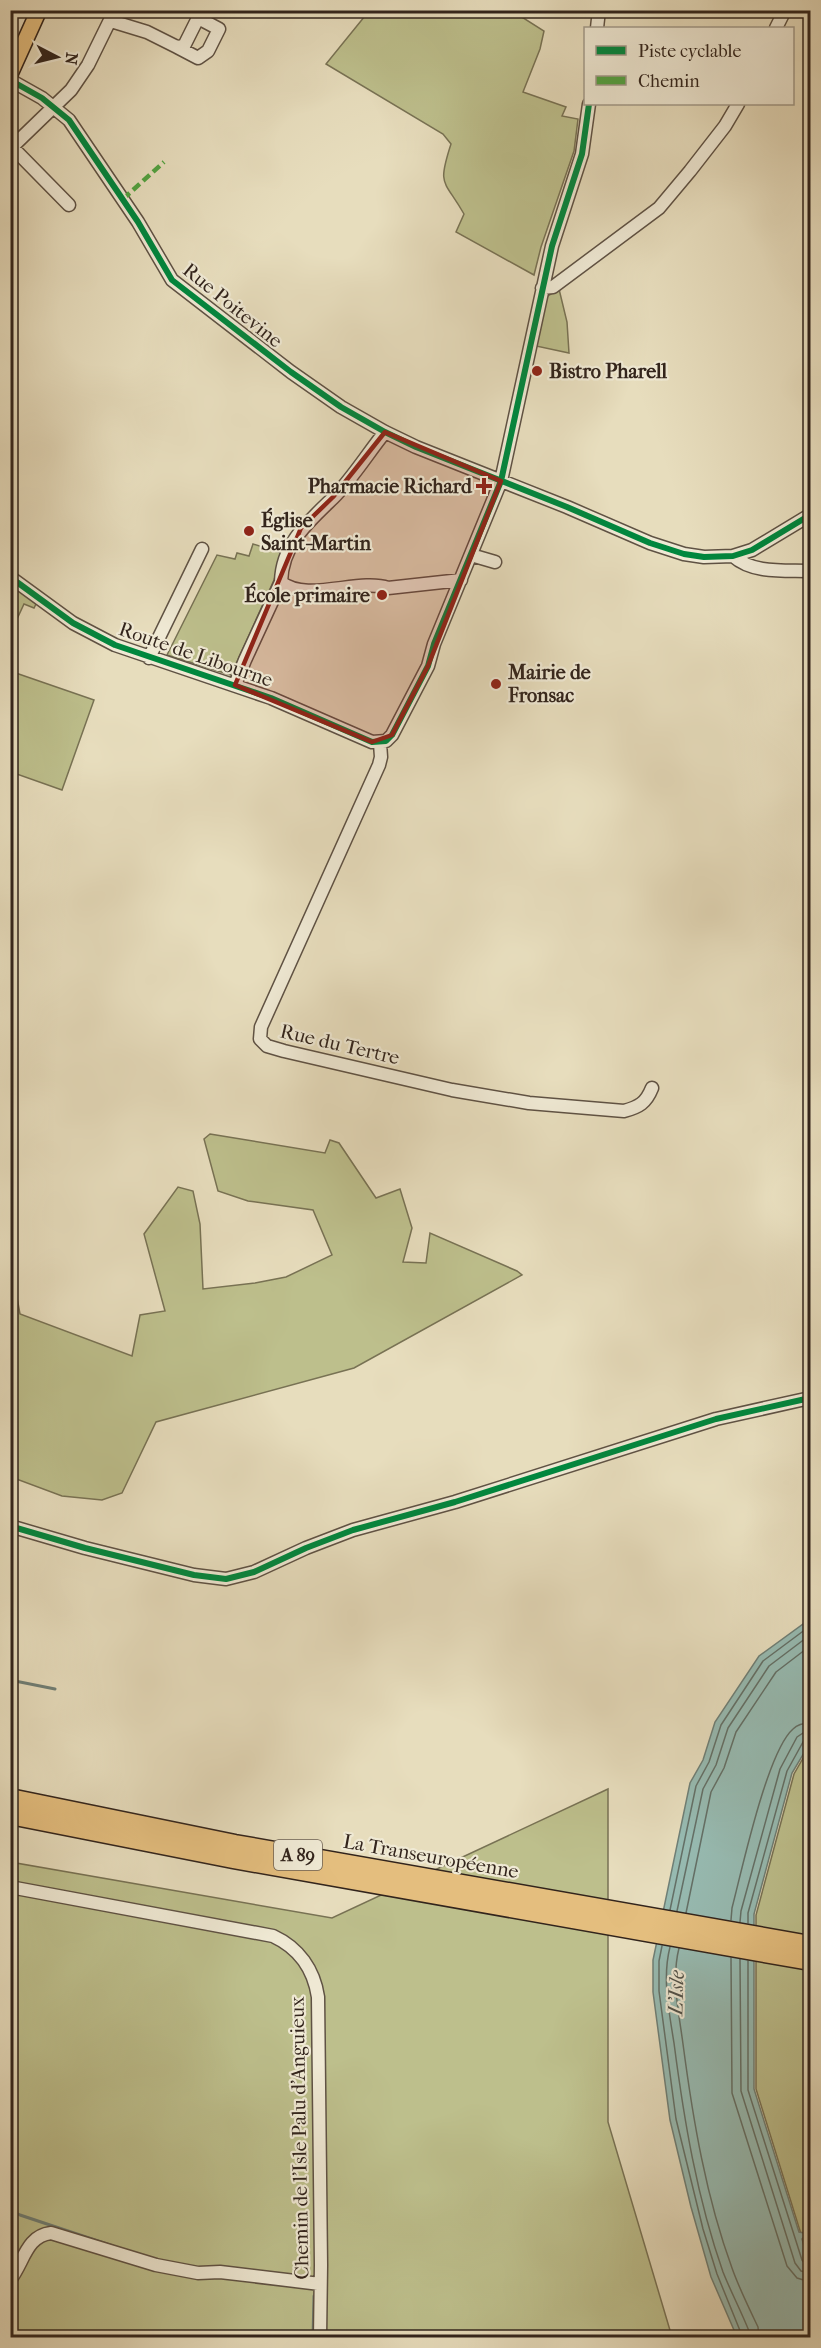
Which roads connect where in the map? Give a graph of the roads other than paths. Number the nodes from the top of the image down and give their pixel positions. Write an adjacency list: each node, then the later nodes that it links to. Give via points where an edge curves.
1 (39, 10): 8 (main road)
2 (598, 10): 5 (street)
3 (785, 10): 6 (street)
4 (113, 16): 7 (street); 12 (street, via 88,65)
5 (597, 27)
6 (776, 27)
7 (177, 47)
8 (10, 74)
9 (10, 80): 12 (street, Rue Poitevine)
10 (589, 105): 15 (street, via 582,154)
11 (737, 105): 15 (street, via 659,208 553,287)
12 (55, 108): 13 (street); 16 (street, Rue Poitevine, via 69,120 172,280 291,372)
13 (11, 148): 14 (street)
14 (69, 205)
15 (542, 288): 17 (street)
16 (385, 432): 17 (street, Rue Poitevine); 26 (street, via 333,497 301,528 289,550)
17 (501, 482): 20 (street); 21 (street, Rue Poitevine, via 666,549 704,557)
18 (810, 516): 21 (street, via 752,550)
19 (202, 549): 27 (street)
20 (471, 555): 22 (street); 25 (street)
21 (733, 556): 23 (street, via 746,566)
22 (495, 562)
23 (810, 571)
24 (10, 577): 27 (street, Route de Libourne, via 73,623)
25 (461, 580): 26 (street, via 388,588 377,584 303,590); 29 (street, via 428,666 392,735)
26 (281, 582): 28 (street)
27 (150, 658): 28 (street, Route de Libourne)
28 (235, 685): 29 (street, Route de Libourne, via 363,739)
29 (380, 742): 30 (street, Rue du Tertre, via 379,765 261,1027 260,1039 267,1046 284,1051 452,1090 529,1102 624,1111 639,1107)
30 (652, 1088)
31 (810, 1398): 32 (street, via 716,1419 353,1530 254,1572 226,1579 194,1575)
32 (10, 1526)
33 (10, 1798): 36 (highway, La Transeuropéenne / A 89)
34 (10, 1815): 36 (highway, La Transeuropéenne / A 89, via 233,1859)
35 (10, 1887): 40 (street, Chemin de l'Isle Palu d’Anguieux, via 273,1936 285,1941 308,1965 318,1997)
36 (585, 1915): 37 (highway, La Transeuropéenne / A 89); 38 (highway, La Transeuropéenne / A 89)
37 (810, 1945)
38 (810, 1961)
39 (10, 2280): 40 (street, via 33,2241 51,2234 198,2273)
40 (321, 2284): 41 (street, Chemin de l'Isle Palu d’Anguieux)
41 (320, 2337)

